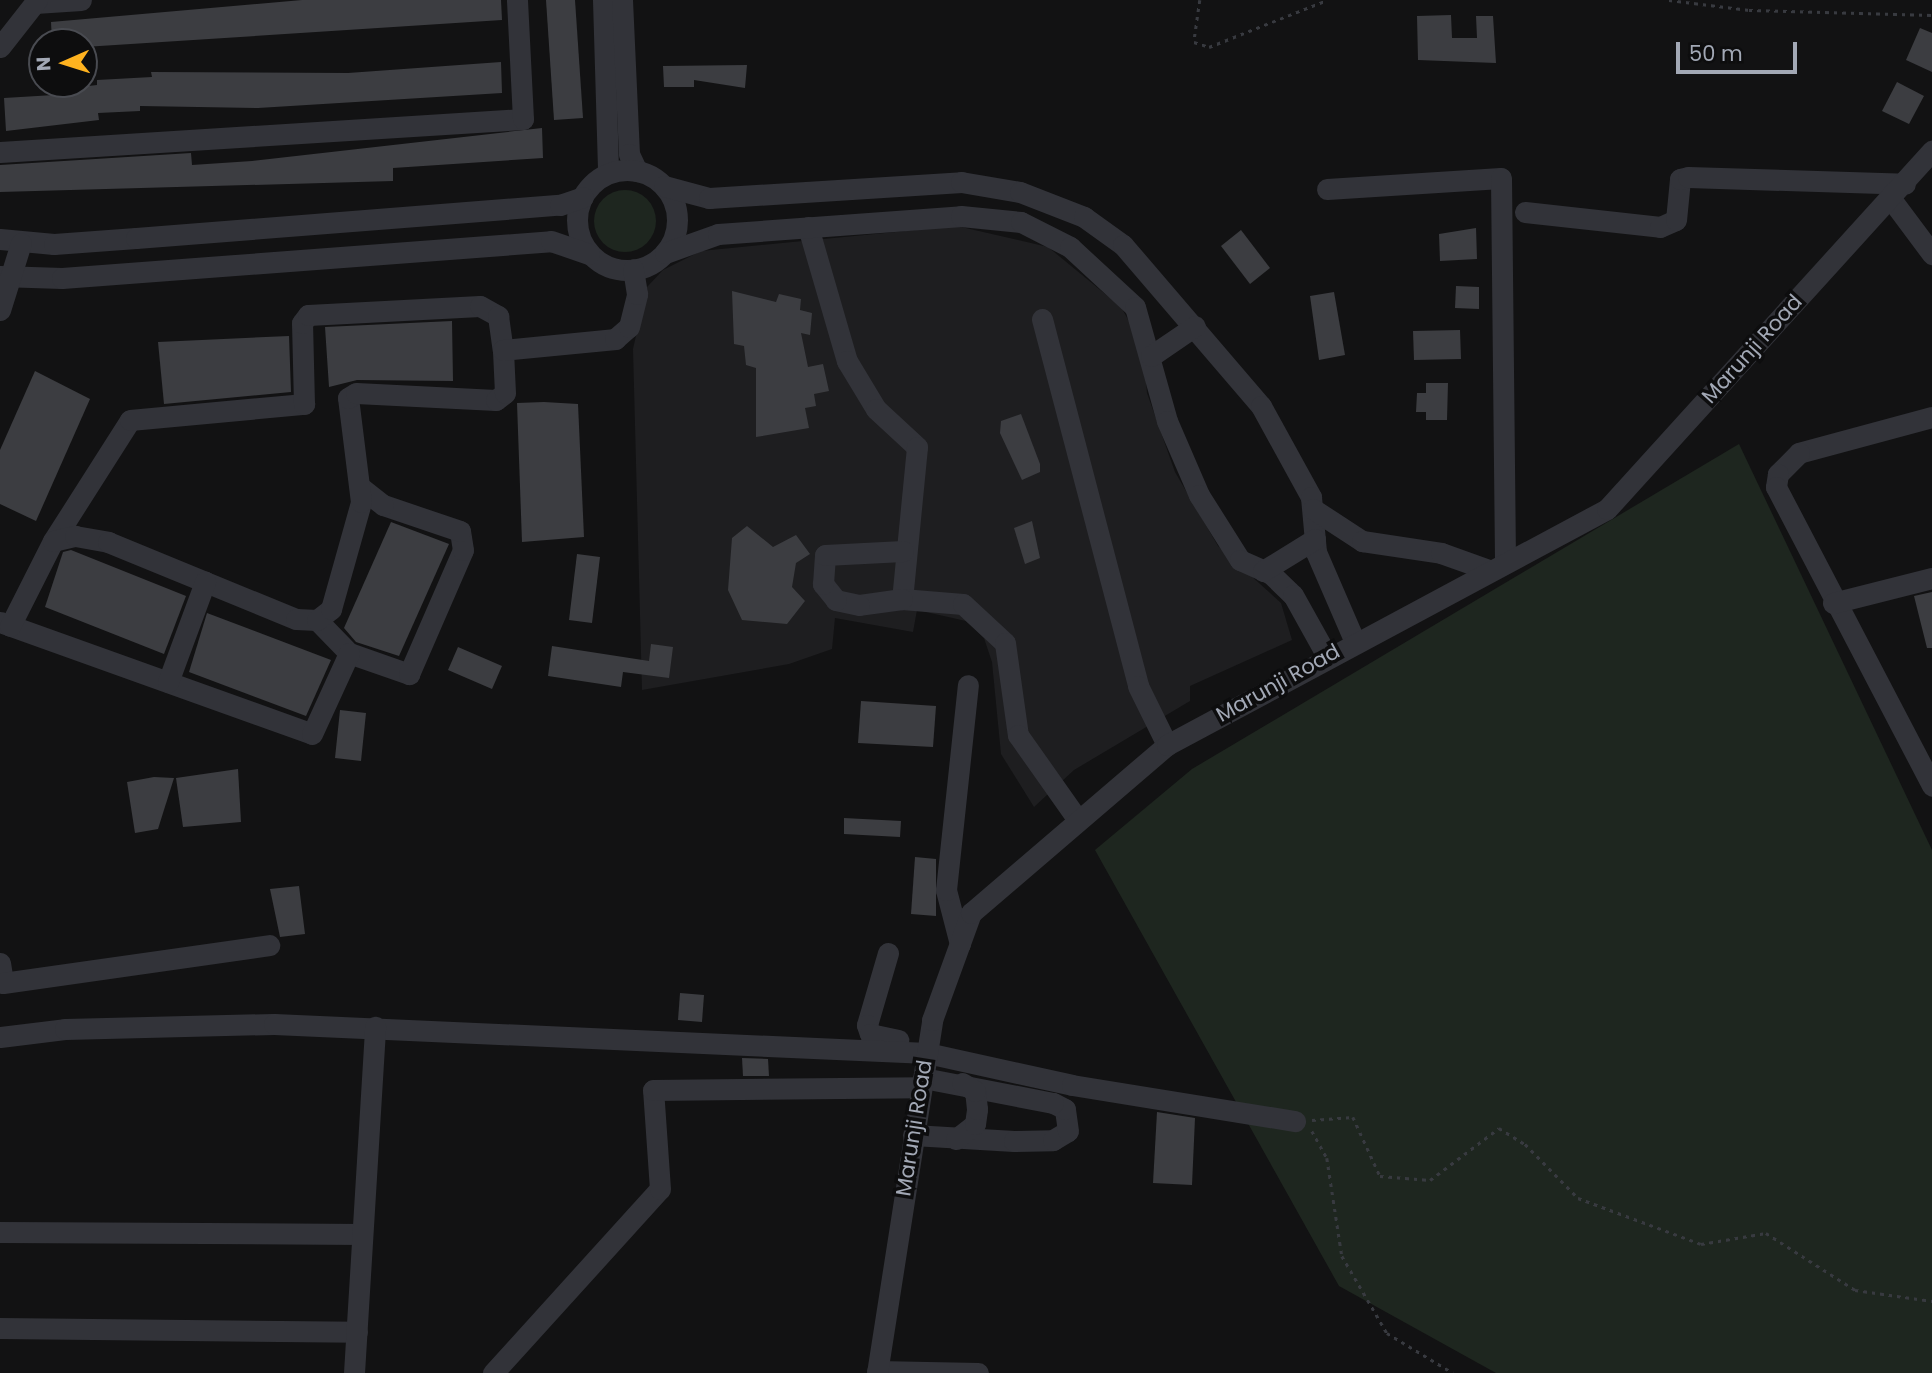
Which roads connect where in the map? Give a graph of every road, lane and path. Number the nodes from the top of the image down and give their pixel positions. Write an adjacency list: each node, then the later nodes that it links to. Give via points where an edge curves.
1 (81, 0): 8 (street)
2 (517, 0): 12 (street, via 523,119)
3 (603, 0): 14 (street)
4 (622, 0): 13 (street, via 629,154)
5 (1200, 0): 6 (path, via 1194,42 1209,47)
6 (1327, 0)
7 (1669, 0): 9 (path, via 1749,10)
8 (36, 1): 10 (street)
9 (1932, 15)
10 (0, 47)
11 (1932, 150): 17 (street, Marunji Road)
12 (0, 152)
13 (637, 171): 14 (street); 15 (street)
14 (608, 173): 18 (street)
15 (664, 186): 22 (street, via 677,221); 29 (street, via 709,198 961,182 1020,191 1084,217 1123,245)
16 (1327, 189): 38 (street, via 1501,178)
17 (1898, 191): 19 (street, via 1688,177 1680,179 1676,220 1660,227); 24 (street); 38 (street, Marunji Road, via 1607,509)
18 (583, 197): 21 (street, via 436,216); 23 (street, via 577,216)
19 (1525, 212)
20 (808, 228): 22 (street, via 718,234); 31 (street, via 961,216 1021,222 1070,247 1122,291 1142,322); 37 (street, via 847,360 876,409 917,447)
21 (10, 241): 26 (street)
22 (665, 253): 25 (street)
23 (590, 254): 25 (street, via 607,266); 26 (street, via 551,241)
24 (1932, 254)
25 (634, 269): 30 (street, via 637,294 629,327 615,339)
26 (6, 277): 27 (street)
27 (0, 310)
28 (1042, 319): 51 (street, via 1138,686)
29 (1195, 327): 31 (street); 34 (street, via 1261,406)
30 (503, 351): 33 (street, via 505,393 496,400 356,393 348,398); 36 (street, via 498,316 480,306 308,315 302,323 304,404 130,420)
31 (1151, 356): 39 (street, via 1167,422 1199,495 1240,560)
32 (1932, 417): 43 (street, via 1799,453 1778,474 1781,503)
33 (360, 487): 44 (street, via 344,573 331,609); 47 (street, via 383,505 460,531 464,539 409,674)
34 (1313, 509): 35 (street); 38 (street, via 1362,541)
35 (1315, 539): 39 (street); 46 (street, via 1330,594)
36 (53, 541): 41 (street, via 75,536 108,542); 45 (street)
37 (903, 551): 42 (street); 42 (street, via 825,555 823,584 836,600 859,605)
38 (1497, 566): 46 (street, Marunji Road)
39 (1263, 570): 48 (street, via 1293,595)
40 (1932, 578): 43 (street)
41 (205, 582): 44 (street, via 296,620); 49 (street)
42 (902, 599): 53 (street, via 963,604 1005,643 1018,736)
43 (1833, 603): 52 (street)
44 (317, 620): 47 (street)
45 (5, 624): 49 (street)
46 (1354, 640): 48 (street, Marunji Road)
47 (349, 653): 49 (street, via 312,734)
48 (1326, 656): 51 (street, Marunji Road)
49 (168, 682)
50 (968, 685): 54 (street, via 946,890)
51 (1167, 745): 53 (street, Marunji Road)
52 (1932, 786)
53 (1077, 820): 54 (street, Marunji Road, via 971,913)
54 (960, 944): 60 (street, Marunji Road)
55 (270, 945): 57 (street, via 3,983)
56 (888, 953): 60 (street, via 870,1034)
57 (0, 963)
58 (375, 1027): 59 (street, via 65,1029); 60 (street); 67 (street)
59 (0, 1037)
60 (928, 1048): 61 (street, Marunji Road); 63 (street, via 1072,1085)
61 (922, 1082): 62 (street); 64 (street, Marunji Road); 73 (street, via 653,1090 660,1189)
62 (962, 1083): 65 (street, via 975,1091 977,1109 975,1124); 65 (street, via 1053,1103 1069,1119 1068,1131 1053,1140)
63 (1295, 1121): 68 (path, via 1353,1117 1380,1176 1430,1180 1499,1128 1525,1144 1578,1198 1701,1244 1766,1233 1855,1290); 75 (path, via 1318,1135 1342,1256 1387,1333)
64 (914, 1135): 65 (street); 71 (street, Marunji Road)
65 (957, 1139)
66 (0, 1232): 67 (street)
67 (362, 1234): 70 (street)
68 (1932, 1301)
69 (0, 1328): 70 (street)
70 (356, 1332): 72 (street)
71 (877, 1372): 74 (street)
72 (354, 1373)
73 (493, 1373)
74 (978, 1373)
75 (1453, 1373)

